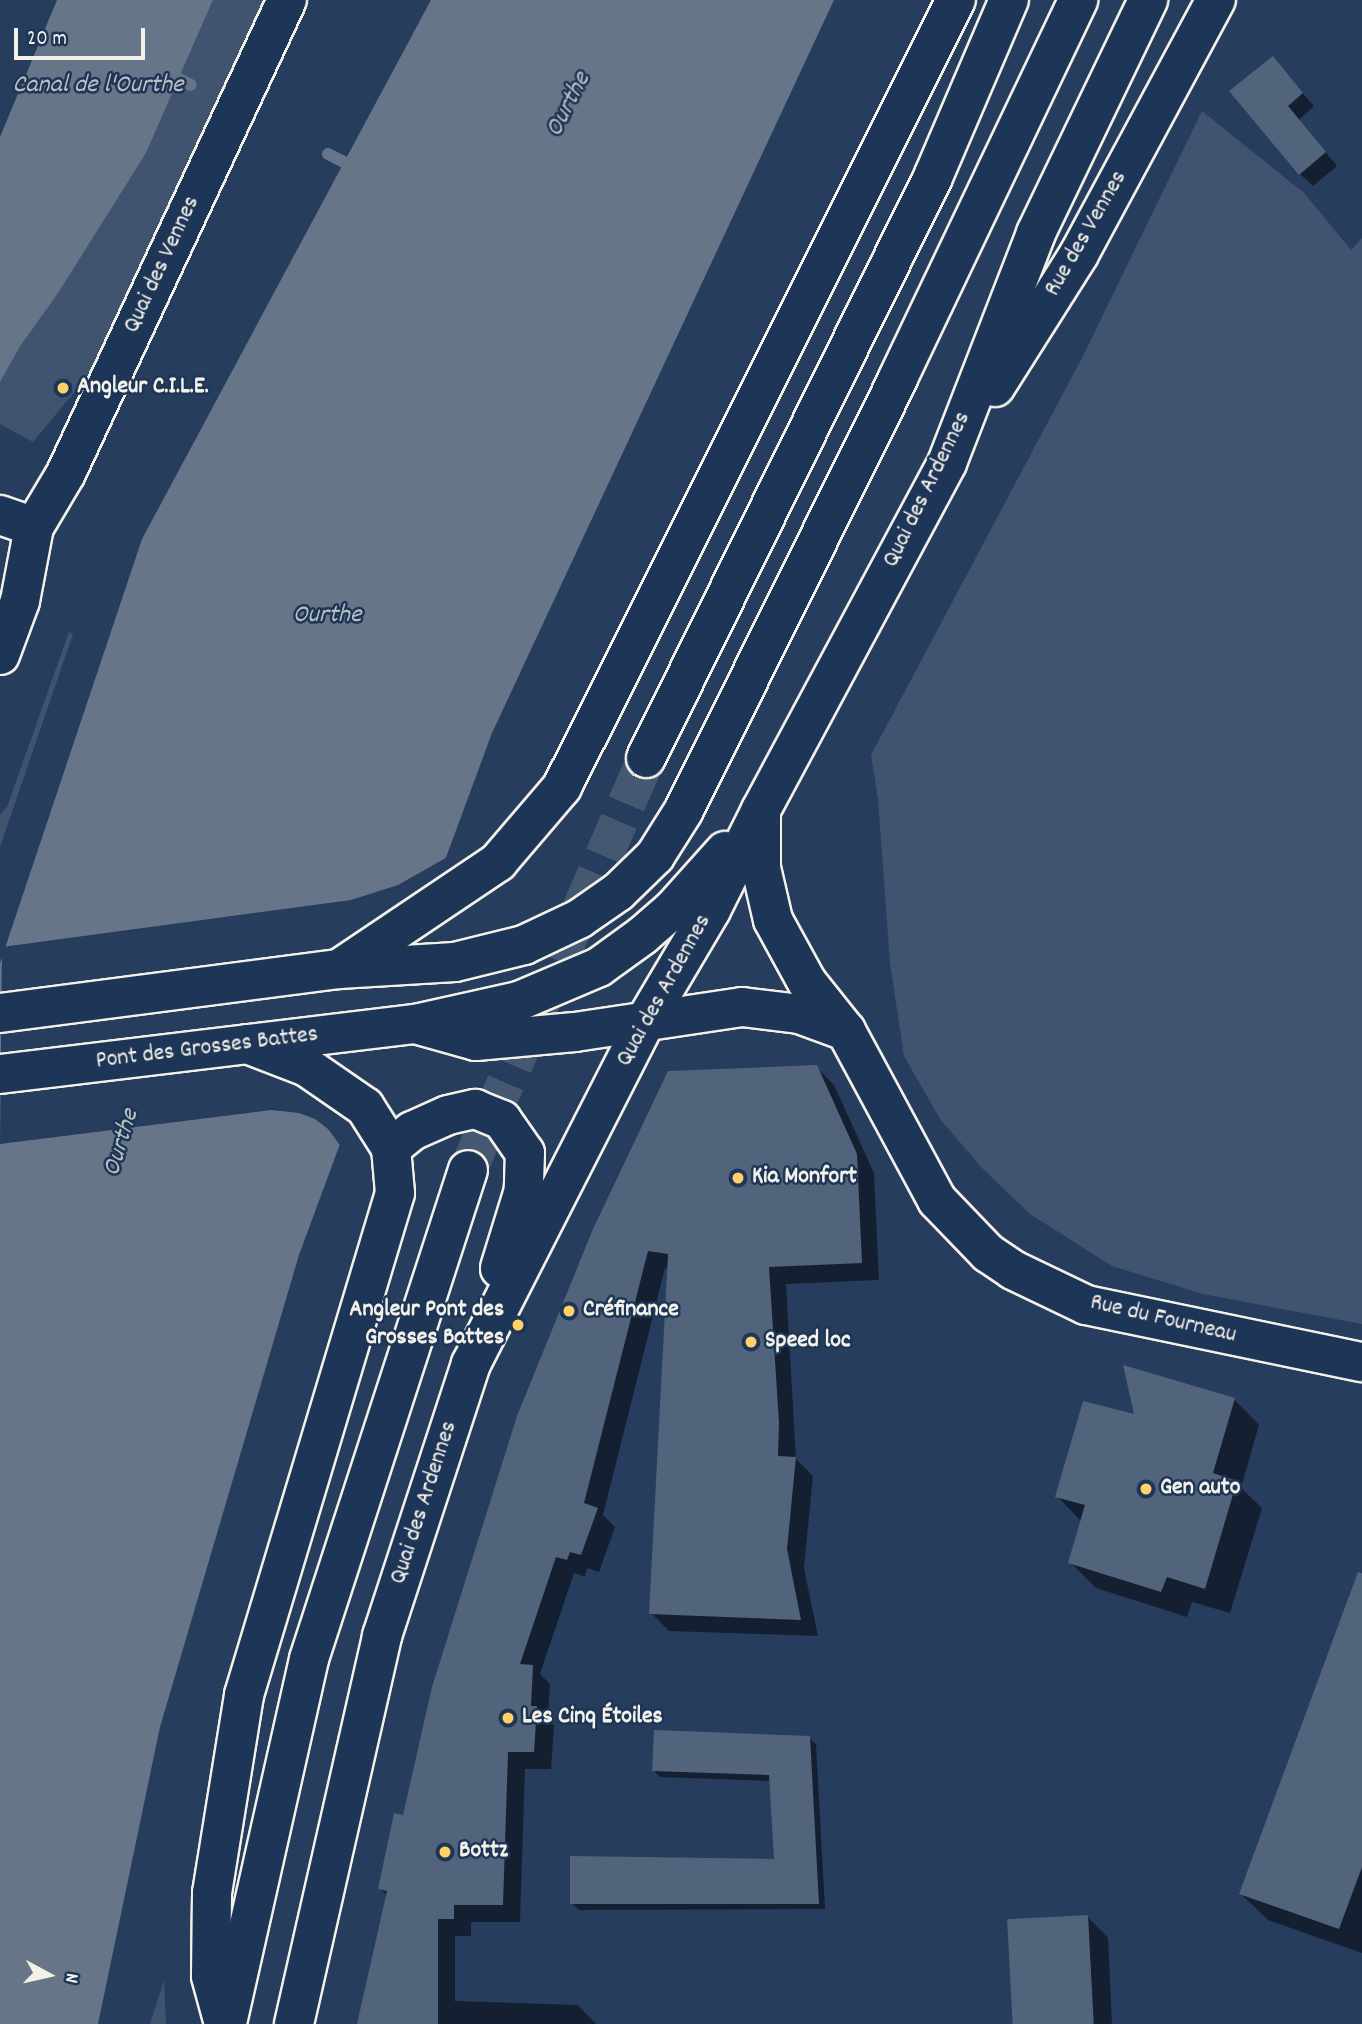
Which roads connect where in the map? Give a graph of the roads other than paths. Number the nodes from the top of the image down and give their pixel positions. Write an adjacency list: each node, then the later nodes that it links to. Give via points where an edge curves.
1 (287, 0): 10 (main road, Quai des Vennes, via 66,473)
2 (956, 0): 14 (main road, via 562,787 498,862)
3 (1009, 0): 8 (main road)
4 (1031, 0): 8 (main road)
5 (1078, 0): 14 (main road, via 892,390 684,810 655,856 618,892 579,919 524,945 455,962)
6 (1148, 0): 9 (main road, Quai des Ardennes, via 1036,233)
7 (1216, 0): 9 (main road, Rue des Vennes, via 1079,254)
8 (933, 177): 12 (main road)
9 (947, 463): 13 (main road, Quai des Ardennes)
10 (17, 521): 11 (main road, Quai des Vennes, via 20,601)
11 (0, 654)
12 (646, 758)
13 (761, 810): 16 (main road, Quai des Ardennes, via 711,910); 17 (main road, Pont des Grosses Battes, via 673,909 599,967 519,1001); 18 (main road, Rue du Fourneau, via 761,868 773,920 807,982)
14 (339, 969): 15 (main road)
15 (0, 1013)
16 (646, 1020): 17 (main road, via 475,1041); 18 (main road, via 742,1007 799,1014); 24 (main road, Quai des Ardennes)
17 (415, 1024): 19 (main road, Pont des Grosses Battes)
18 (846, 1031): 23 (main road, Rue du Fourneau, via 937,1200 988,1253 1013,1270 1086,1305)
19 (247, 1044): 20 (main road, Pont des Grosses Battes); 21 (main road, via 307,1067 342,1089 365,1107)
20 (0, 1074)
21 (391, 1147): 24 (main road, via 412,1131 475,1109 502,1120 525,1153 524,1190); 25 (main road, via 396,1193 244,1695 212,1894 211,1976)
22 (468, 1170): 25 (main road, via 309,1659)
23 (1362, 1362)
24 (471, 1364): 26 (main road, Quai des Ardennes, via 382,1636)
25 (226, 2024)
26 (294, 2024)

